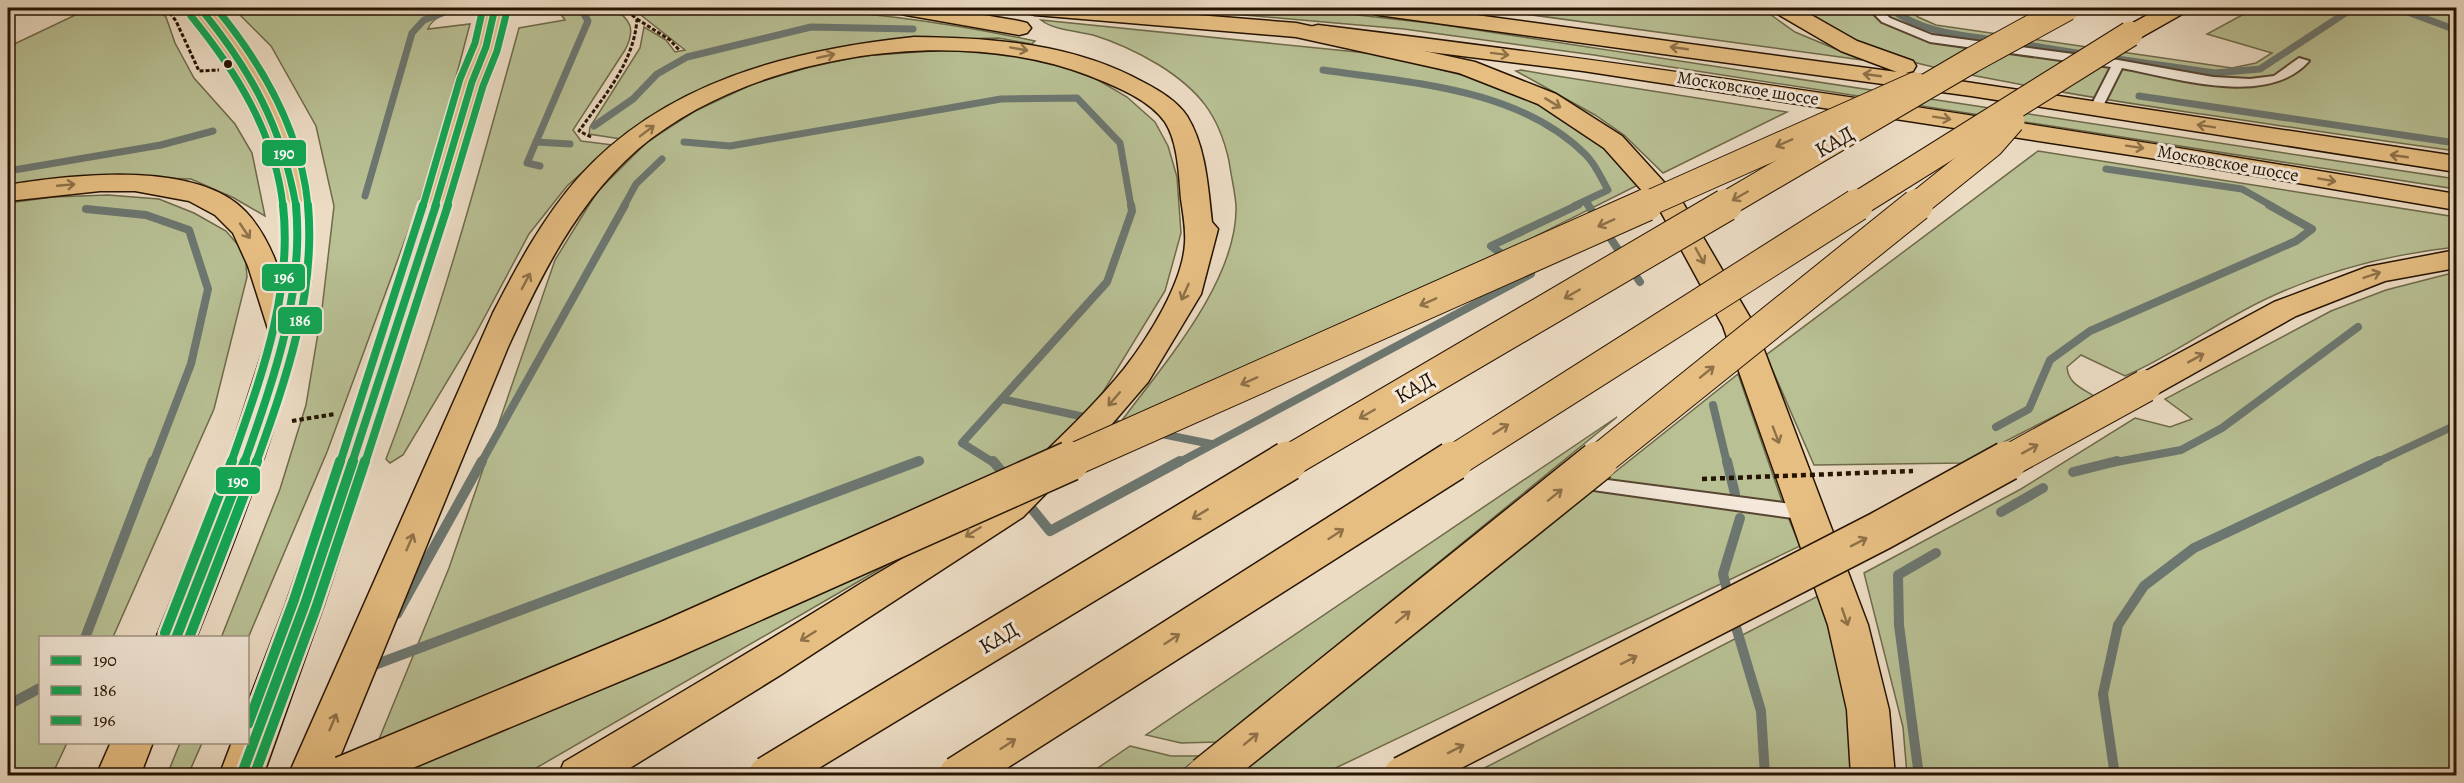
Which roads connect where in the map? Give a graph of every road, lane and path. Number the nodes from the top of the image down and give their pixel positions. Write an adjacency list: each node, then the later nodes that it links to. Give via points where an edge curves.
1 (143, 8): 2 (path)
2 (157, 8)
3 (166, 8): 19 (path, via 174,16)
4 (200, 8): 29 (main road, via 221,29 266,96 288,156 298,223 298,252)
5 (623, 8): 14 (path)
6 (906, 8): 27 (main road, via 1064,38 1114,57 1175,93 1201,128 1212,162 1214,184)
7 (1035, 8): 15 (main road, Московское шоссе)
8 (1378, 8): 20 (main road, Московское шоссе, one-way to 8)
9 (1784, 8): 20 (main road, via 1849,46)
10 (1873, 8): 18 (lane, via 1886,20 1930,38)
11 (2067, 8): 20 (main road, КАД, bridge)
12 (2176, 8): 21 (main road, bridge)
13 (493, 17): 39 (main road, via 409,292 306,604)
14 (637, 19): 16 (path); 23 (path, via 638,34 628,58 579,131)
15 (1296, 30): 26 (main road, Московское шоссе, one-way to 26, via 1583,63 2163,152); 35 (main road, one-way to 35, via 1466,67 1547,99 1613,142 1673,209 1739,326)
16 (679, 50)
17 (2303, 61): 18 (lane, via 2278,79 2250,83 2213,81)
18 (2118, 64): 22 (lane)
19 (199, 71)
20 (1971, 74): 22 (main road, Московское шоссе); 41 (main road, one-way to 41, bridge, via 666,641); 43 (main road, КАД, one-way to 43, bridge, via 1287,462)
21 (2044, 86): 44 (main road, one-way to 21, bridge); 45 (main road, one-way to 21, bridge, via 1990,145)
22 (2096, 108): 24 (main road, Московское шоссе, one-way to 22)
23 (591, 137)
24 (2457, 164)
25 (8, 193): 29 (main road, one-way to 29, via 125,183 185,191 226,208 255,246)
26 (2457, 202)
27 (1200, 249): 40 (main road, one-way to 27, via 499,333 546,244 589,183 628,145 679,110 760,74 867,48 986,44 1043,53 1093,68 1134,87 1175,117 1191,162); 42 (main road, one-way to 42, bridge, via 1186,294 1137,374 1010,508)
28 (2457, 259): 46 (main road, one-way to 28, bridge, via 1880,531 2285,309 2378,273)
29 (285, 333): 36 (main road, via 229,510)
30 (342, 413): 31 (path)
31 (302, 419)
32 (1917, 471): 33 (path, bridge)
33 (1702, 479)
34 (1600, 485): 35 (lane)
35 (1807, 513): 47 (main road, one-way to 47, via 1848,625 1868,710)
36 (177, 636)
37 (131, 744): 38 (main road)
38 (118, 776)
39 (241, 776)
40 (310, 776)
41 (344, 776)
42 (579, 776)
43 (768, 776)
44 (958, 776)
45 (1206, 776)
46 (1403, 776)
47 (1873, 776)

